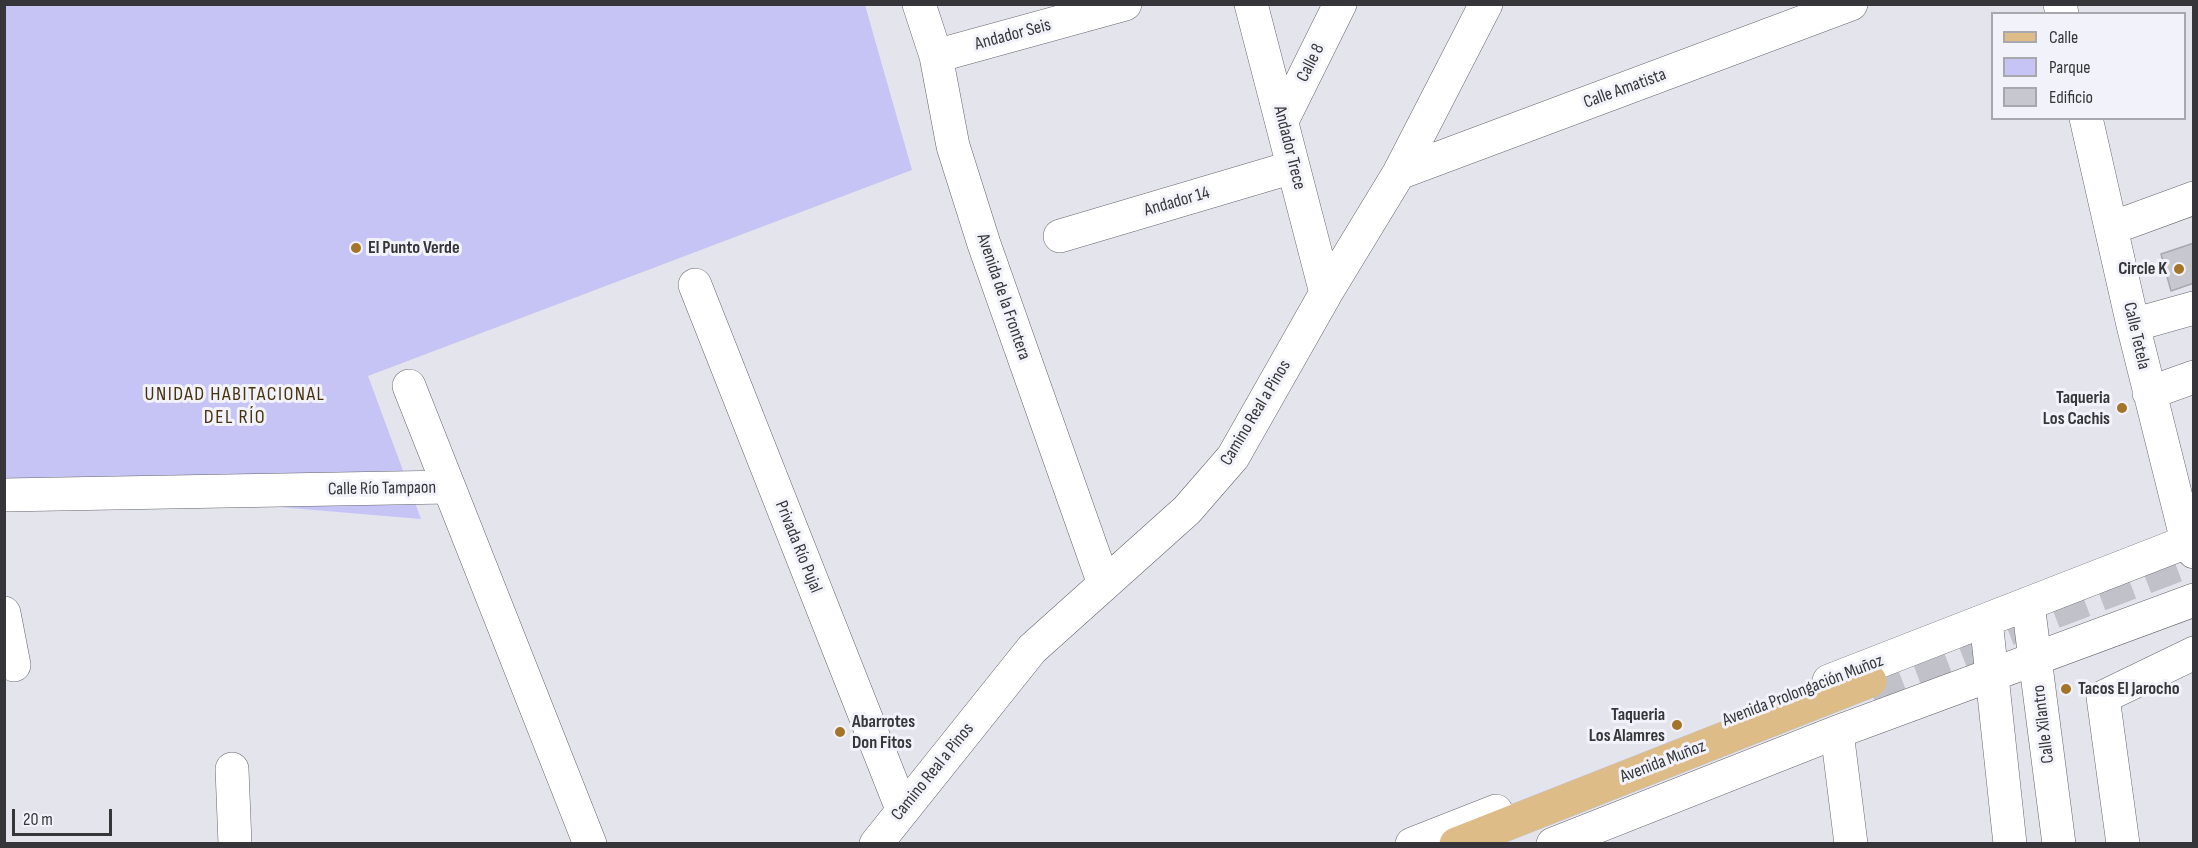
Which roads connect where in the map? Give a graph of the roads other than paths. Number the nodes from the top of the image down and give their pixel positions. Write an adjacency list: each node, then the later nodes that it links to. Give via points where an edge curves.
1 (919, 4): 7 (street, Avenida de la Frontera)
2 (1125, 4): 7 (street, Andador Seis)
3 (1251, 4): 9 (street, Andador Trece)
4 (1340, 4): 9 (street, Calle 8)
5 (1486, 4): 11 (street, Camino Real a Pinos)
6 (1851, 4): 11 (street, Calle Amatista)
7 (936, 56): 25 (street, Avenida de la Frontera, via 953,146)
8 (2086, 120): 13 (street, Calle Tetela)
9 (1282, 121): 10 (street, Andador Trece)
10 (1293, 167): 14 (street, Andador 14); 16 (street, Andador Trece)
11 (1399, 173): 16 (street, Camino Real a Pinos)
12 (2193, 198): 13 (street)
13 (2112, 228): 18 (street, Calle Tetela)
14 (1060, 236)
15 (695, 285): 36 (street, Privada Río Pujal)
16 (1326, 292): 25 (street, Camino Real a Pinos, via 1233,458 1187,510)
17 (2193, 308): 18 (street)
18 (2133, 325): 21 (street, Calle Tetela)
19 (2193, 377): 21 (street)
20 (409, 386): 22 (street)
21 (2149, 393): 24 (street, Calle Tetela)
22 (449, 488): 23 (street, Calle Río Tampaon); 38 (street, Calle Río Tampaon)
23 (4, 495)
24 (2191, 544): 27 (street, Avenida Prolongación Muñoz)
25 (1104, 584): 36 (street, Camino Real a Pinos, via 1032,649)
26 (2193, 600): 31 (street)
27 (2028, 604): 29 (street, Avenida Prolongación Muñoz); 31 (street, Calle Xilantro)
28 (4, 613): 32 (street)
29 (1986, 620): 33 (street); 40 (street, Avenida Prolongación Muñoz)
30 (2193, 653): 47 (street, via 2103,697)
31 (2036, 659): 33 (street); 46 (street, Calle Xilantro)
32 (14, 664)
33 (1992, 676): 34 (street); 45 (street)
34 (1837, 732): 43 (street); 44 (street)
35 (232, 769): 37 (street)
36 (902, 809): 39 (street, Camino Real a Pinos)
37 (235, 843)
38 (590, 843)
39 (876, 843)
40 (1412, 843)
41 (1456, 843): 42 (main road, Avenida Muñoz, via 1872,690)
42 (1508, 843)
43 (1553, 843)
44 (1851, 843)
45 (2010, 843)
46 (2058, 843)
47 (2123, 843)

